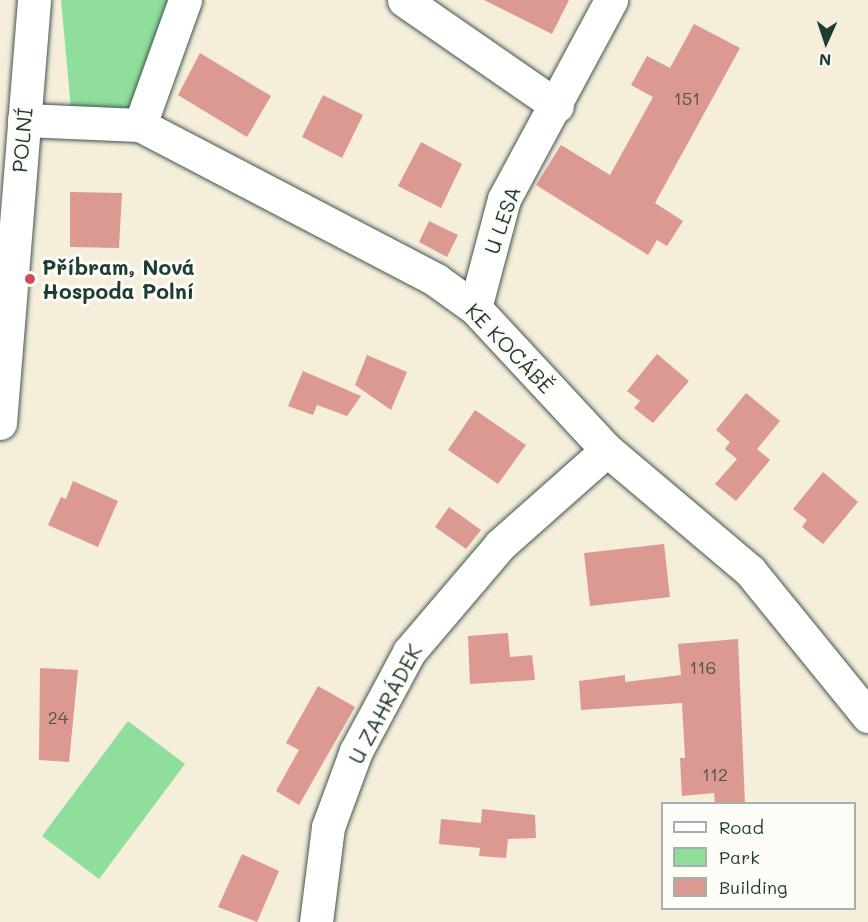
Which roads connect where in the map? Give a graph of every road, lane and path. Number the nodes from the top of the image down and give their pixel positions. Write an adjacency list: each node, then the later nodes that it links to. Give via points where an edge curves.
1 (34, 0): 6 (street, POLNÍ)
2 (185, 0): 7 (street)
3 (404, 0): 5 (street)
4 (611, 0): 5 (street, U LESA)
5 (557, 106): 8 (street, U LESA, via 504,199)
6 (24, 120): 7 (street, KE KOCÁBĚ); 9 (street, POLNÍ)
7 (140, 125): 8 (street, KE KOCÁBĚ, via 436,280)
8 (475, 308): 10 (street, KE KOCÁBĚ)
9 (0, 423)
10 (607, 450): 11 (street, KE KOCÁBĚ, via 750,570); 12 (street, U ZAHRÁDEK, via 500,545 409,652 356,751 328,827)
11 (866, 707)
12 (316, 922)

